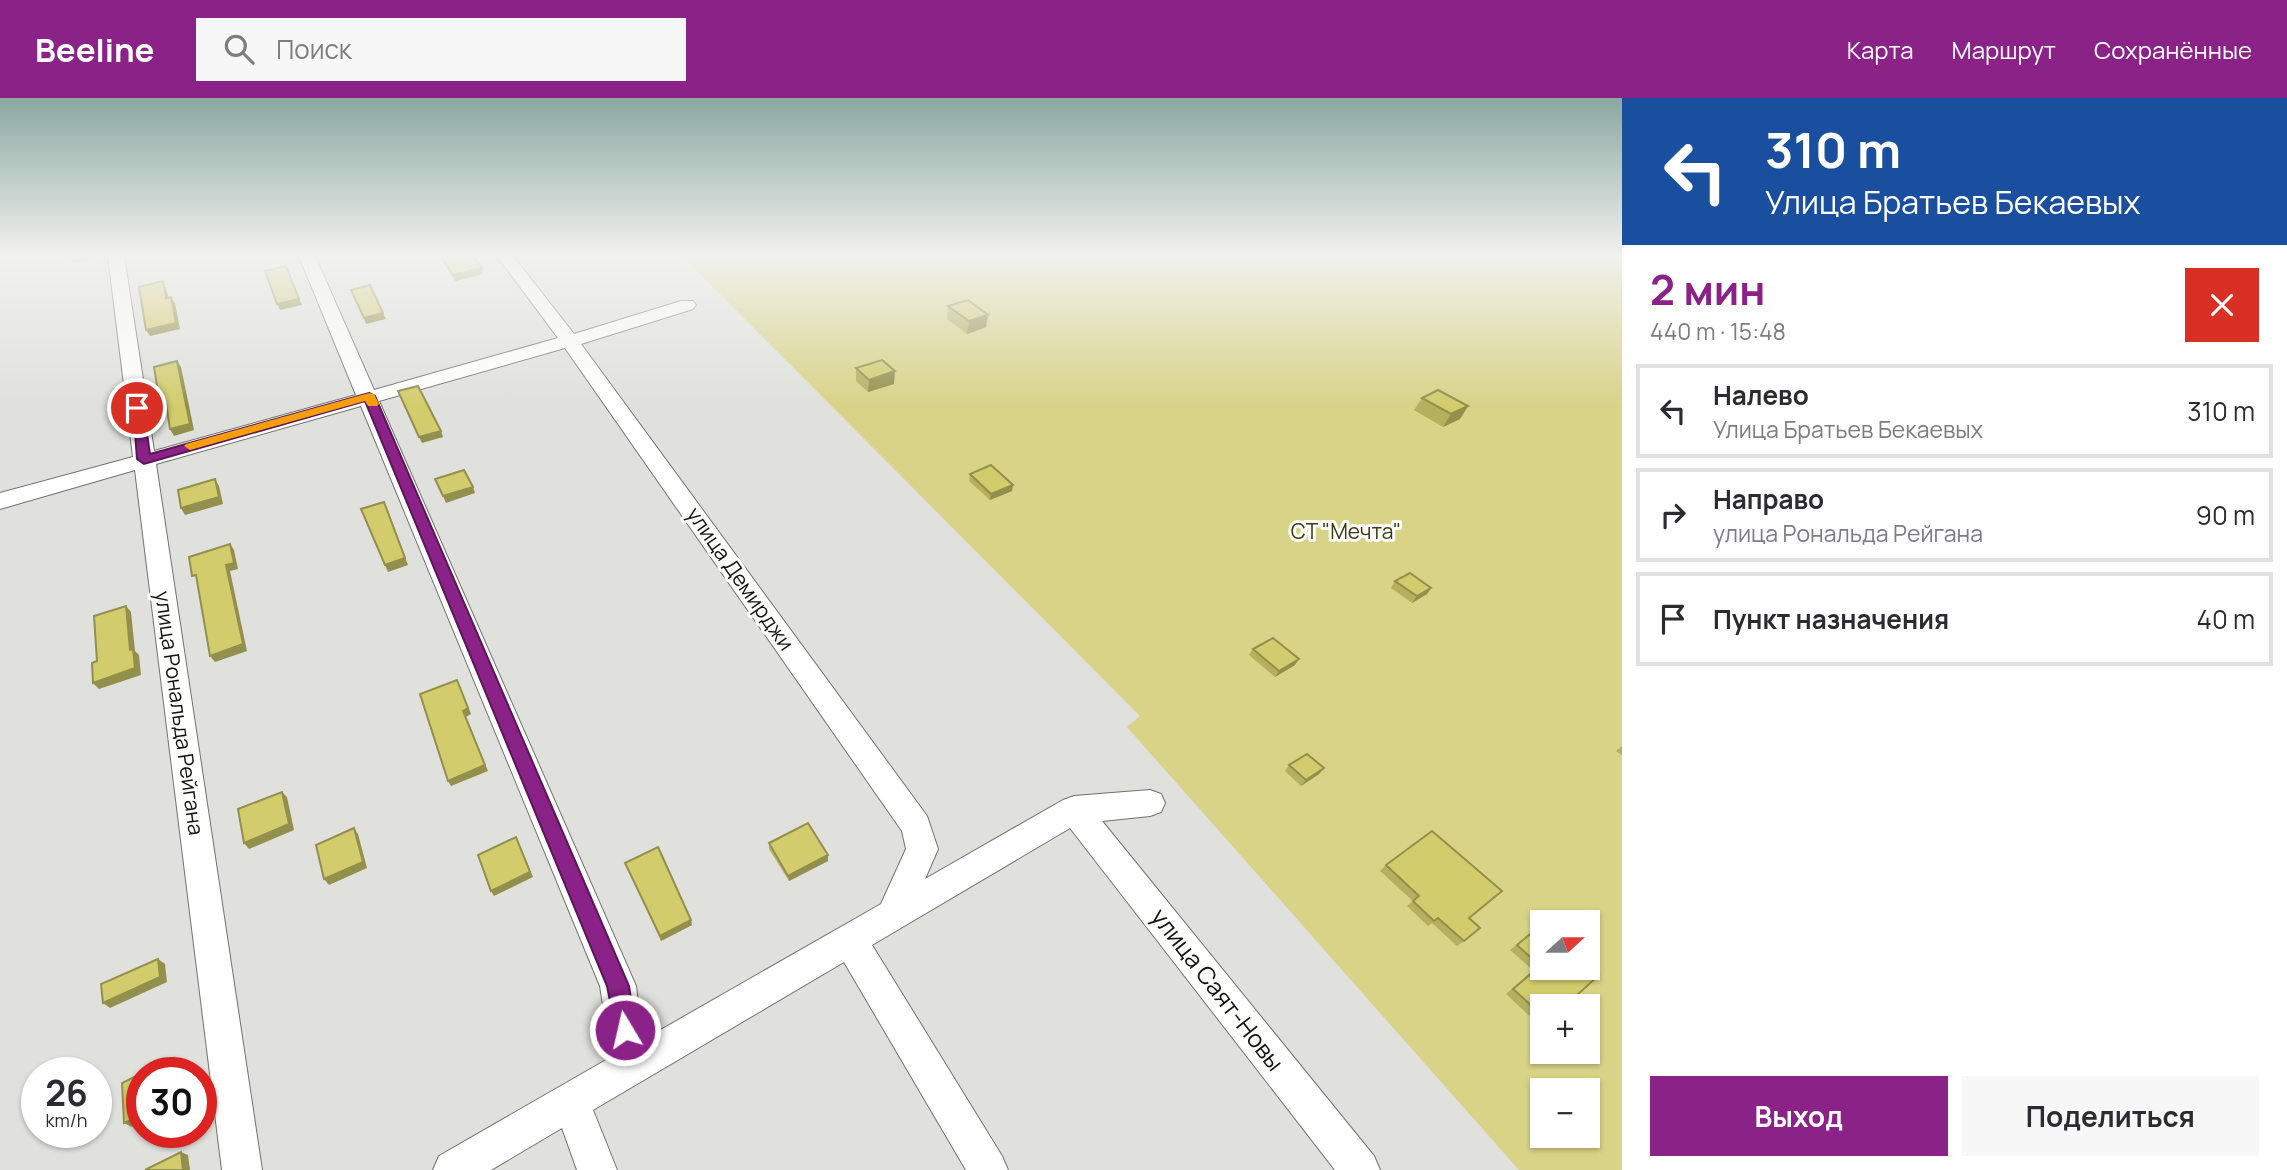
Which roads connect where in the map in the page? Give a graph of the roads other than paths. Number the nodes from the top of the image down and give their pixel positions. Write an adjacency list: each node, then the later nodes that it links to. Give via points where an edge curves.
1 (123, 306): 7 (street, улица Рональда Рейгана)
2 (329, 306): 6 (street)
3 (543, 306): 5 (street, улица Демирджи)
4 (684, 306): 5 (street)
5 (569, 340): 6 (street); 11 (street, улица Демирджи, via 916,826 922,849)
6 (369, 396): 7 (street); 13 (street, via 618,986)
7 (144, 459): 8 (street); 15 (street, улица Рональда Рейгана)
8 (0, 501)
9 (1150, 803): 10 (street)
10 (1074, 810): 11 (street); 19 (street, улица Саят-Новы)
11 (893, 915): 12 (street)
12 (850, 940): 13 (street); 18 (street)
13 (625, 1070): 14 (street)
14 (571, 1101): 16 (street); 17 (street)
15 (242, 1170)
16 (453, 1170)
17 (597, 1170)
18 (988, 1170)
19 (1360, 1170)

